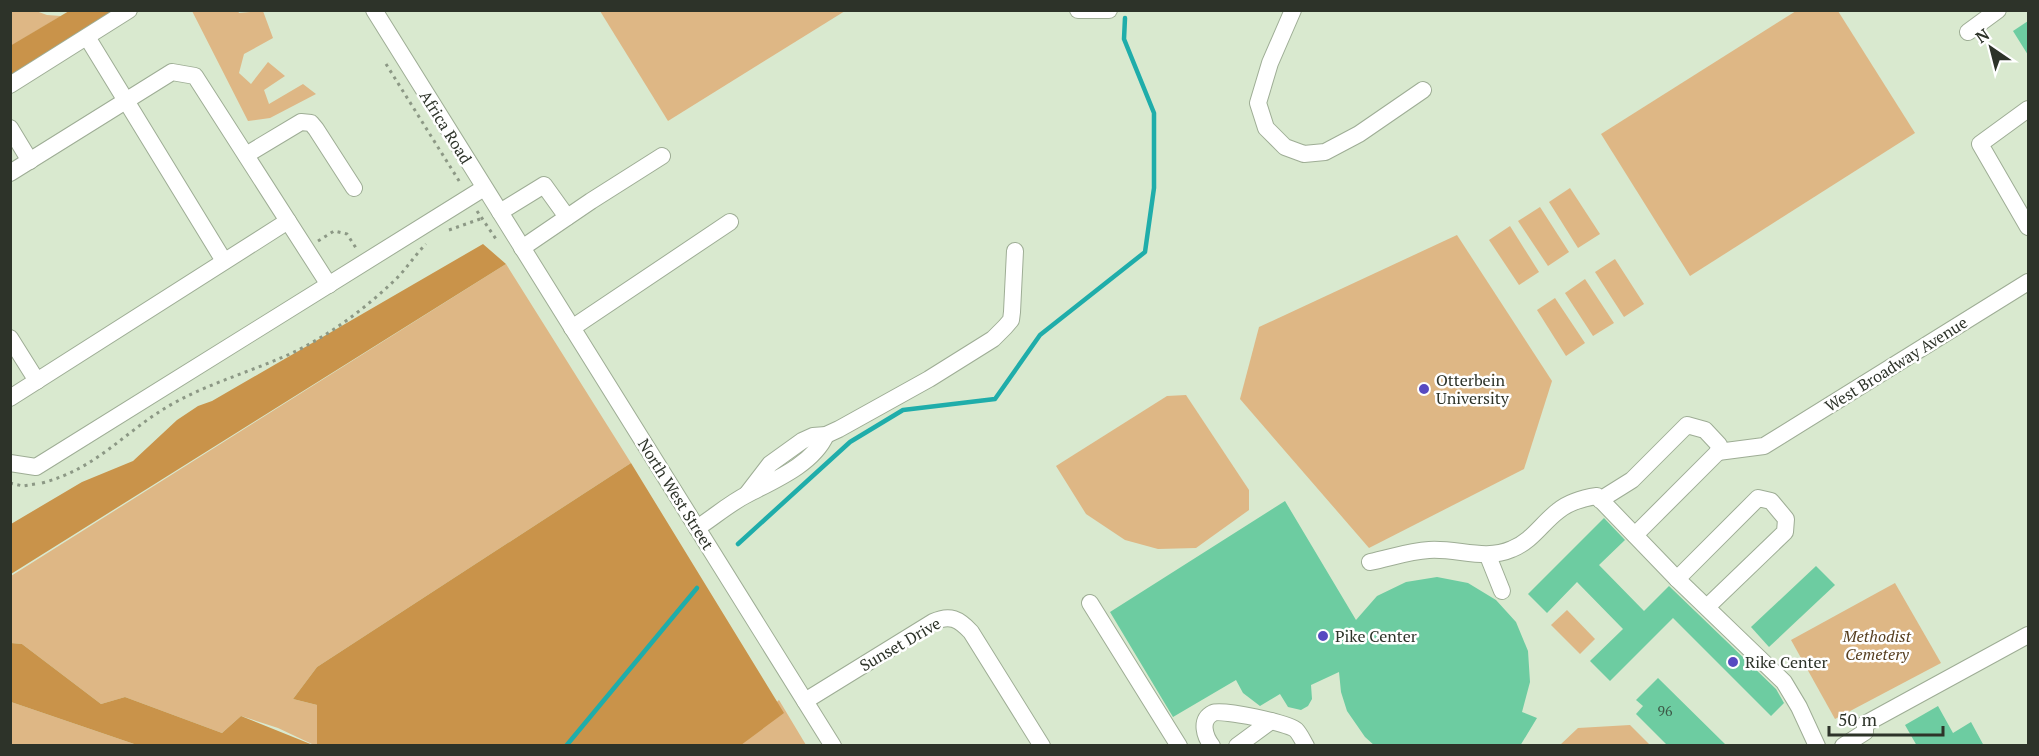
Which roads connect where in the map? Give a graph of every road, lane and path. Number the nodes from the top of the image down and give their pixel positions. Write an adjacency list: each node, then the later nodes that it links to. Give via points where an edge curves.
1 (129, 10): 8 (street)
2 (374, 10): 21 (street, Africa Road)
3 (1078, 10): 4 (street)
4 (1109, 10)
5 (1998, 10): 7 (street)
6 (1291, 11): 11 (street, via 1258,103 1266,128 1285,147 1304,154 1325,152)
7 (1968, 32)
8 (87, 37): 10 (street); 12 (street)
9 (386, 64): 19 (path)
10 (10, 85)
11 (1423, 90)
12 (126, 100): 15 (street, via 172,72 195,76); 17 (street); 36 (street)
13 (2028, 110): 28 (street, via 1980,144)
14 (10, 128): 17 (street)
15 (246, 155): 20 (street, via 301,122 310,123); 26 (street)
16 (662, 156): 24 (street)
17 (30, 160): 18 (street)
18 (10, 173)
19 (462, 186)
20 (354, 188)
21 (484, 188): 23 (street, Africa Road); 38 (street)
22 (475, 206): 25 (path)
23 (500, 212): 24 (street, via 544,185); 33 (street, Africa Road)
24 (567, 217): 33 (street)
25 (483, 218): 29 (path); 30 (path)
26 (288, 221): 36 (street); 38 (street)
27 (730, 222): 39 (street)
28 (2028, 227)
29 (443, 232)
30 (496, 239)
31 (318, 241): 34 (path, via 334,231 347,234)
32 (428, 242): 45 (path, via 366,306 292,353 173,404 78,471 23,486)
33 (520, 245): 39 (street, North West Street)
34 (357, 249)
35 (1015, 251): 47 (street, via 1011,320 993,339 826,435 821,445 777,480 747,494)
36 (224, 261): 41 (street)
37 (2028, 282): 43 (street, West Broadway Avenue, via 1764,446)
38 (329, 285): 44 (street, via 36,467)
39 (572, 328): 47 (street, North West Street)
40 (10, 338): 41 (street)
41 (38, 381): 42 (street)
42 (10, 398)
43 (1718, 452): 46 (street, via 1719,444 1705,430 1687,425 1632,480); 48 (street)
44 (10, 463)
45 (10, 483)
46 (1600, 500): 48 (street); 49 (street, via 1597,496 1580,499 1558,511 1534,536 1512,549)
47 (697, 528): 56 (street, North West Street)
48 (1635, 536): 51 (street)
49 (1488, 556): 50 (street, via 1449,549 1427,550); 52 (street)
50 (1370, 562)
51 (1677, 579): 54 (street); 54 (street, via 1758,498 1771,501 1786,519 1785,532)
52 (1502, 591)
53 (1090, 603): 60 (street)
54 (1707, 607): 64 (street, via 1784,682)
55 (2028, 636): 65 (street, via 1865,724 1865,732)
56 (805, 701): 58 (street, North West Street); 59 (street, Sunset Drive, via 940,618 954,618 971,632)
57 (1270, 721): 61 (street, via 1213,713 1204,728); 62 (street); 63 (street, via 1295,728)
58 (833, 746)
59 (1042, 746)
60 (1179, 746)
61 (1212, 746)
62 (1237, 746)
63 (1306, 746)
64 (1817, 746)
65 (1843, 746)

